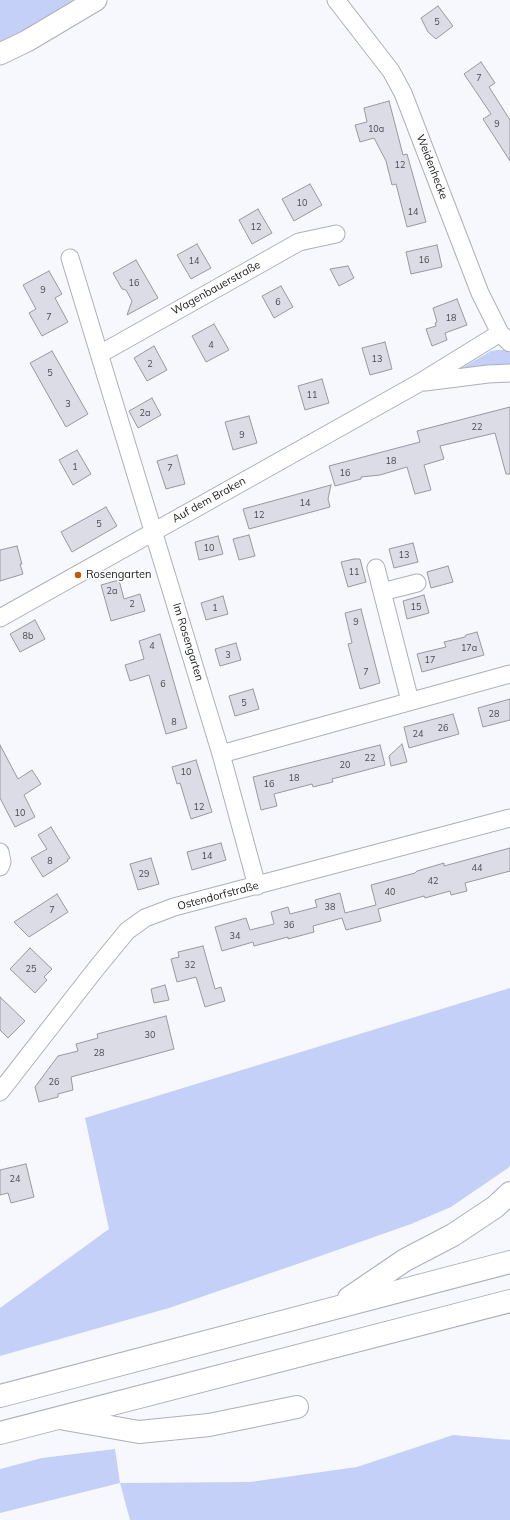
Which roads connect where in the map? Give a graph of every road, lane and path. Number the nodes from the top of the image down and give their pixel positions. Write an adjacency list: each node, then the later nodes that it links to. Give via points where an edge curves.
1 (96, 0): 3 (street)
2 (336, 0): 6 (street, Weidenhecke, via 391,71 404,93 480,293)
3 (0, 54)
4 (336, 234): 7 (street, Wagenbauerstraße, via 299,242)
5 (70, 258): 7 (street)
6 (505, 338): 9 (street, Auf dem Braken)
7 (100, 354): 10 (street)
8 (510, 373): 9 (street, Auf dem Braken)
9 (419, 383): 10 (street, Auf dem Braken)
10 (154, 531): 14 (street, Auf dem Braken); 17 (street, Im Rosengarten)
11 (376, 568): 13 (street)
12 (417, 583): 13 (street)
13 (382, 592): 16 (street)
14 (0, 618)
15 (510, 674): 16 (street)
16 (410, 701): 17 (street)
17 (221, 754): 21 (street, Im Rosengarten)
18 (510, 818): 21 (street, Ostendorfstraße)
19 (0, 852): 20 (street)
20 (0, 867)
21 (257, 886): 22 (street, Ostendorfstraße, via 145,918 127,931)
22 (0, 1092)
23 (510, 1193): 26 (highway, via 495,1207 453,1235 405,1260)
24 (510, 1262): 26 (highway)
25 (510, 1301): 29 (highway)
26 (334, 1308): 27 (highway)
27 (0, 1396)
28 (297, 1407): 29 (highway, via 209,1425 139,1432)
29 (58, 1418): 30 (highway)
30 (0, 1433)

